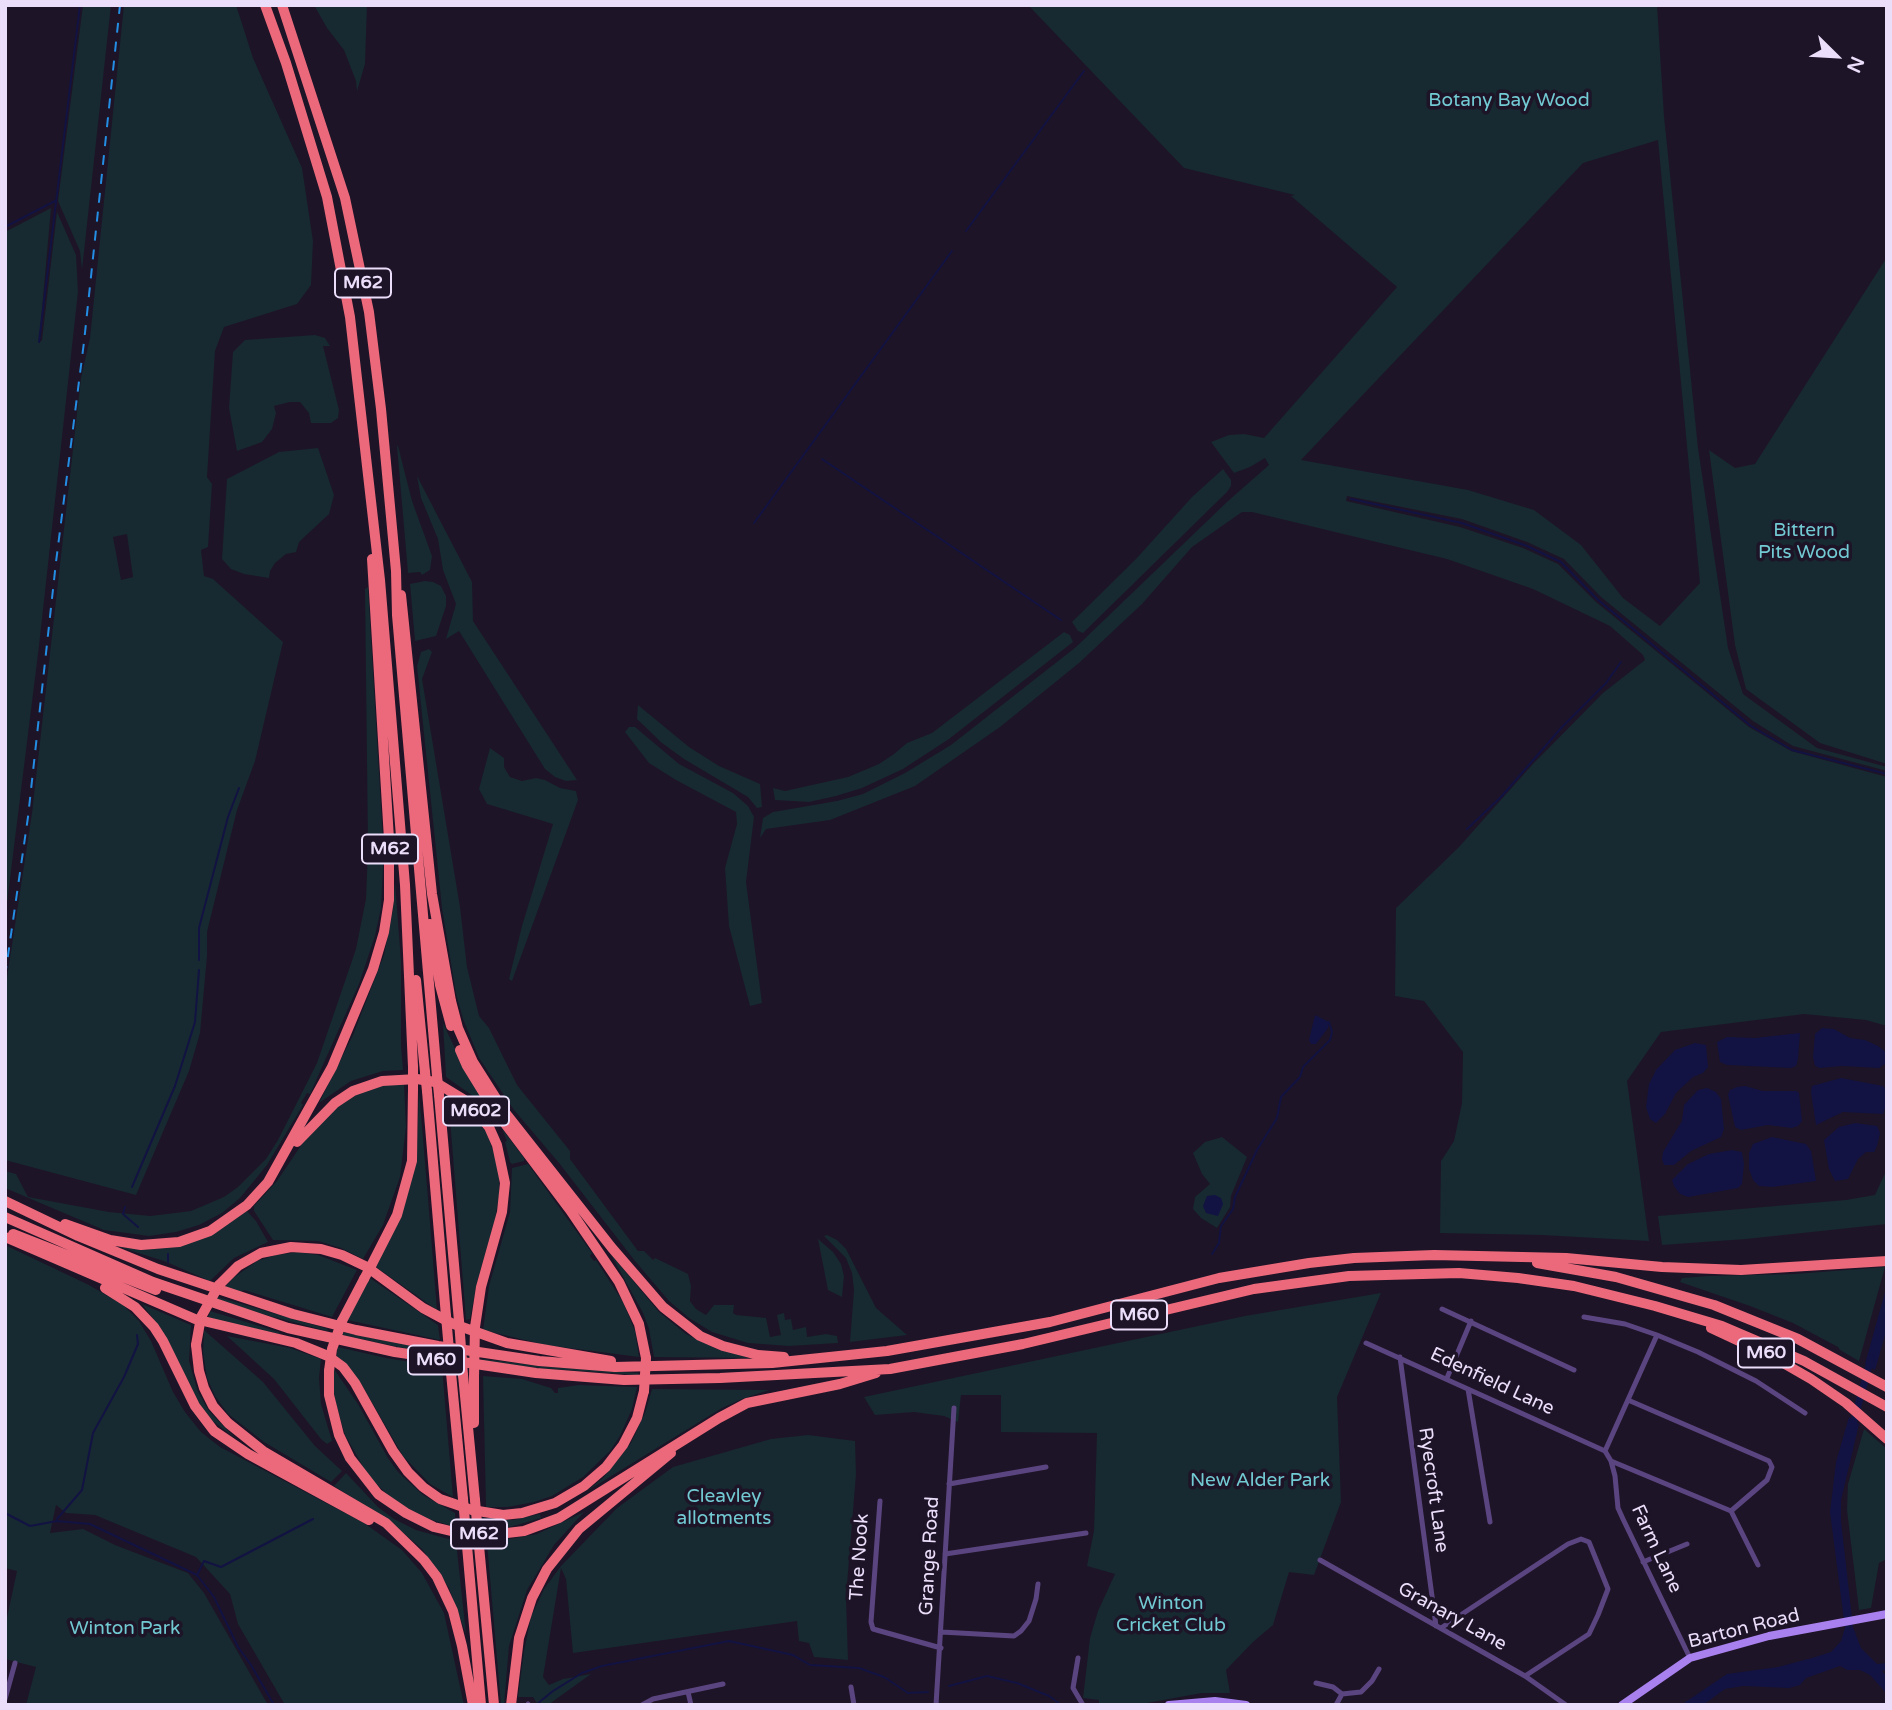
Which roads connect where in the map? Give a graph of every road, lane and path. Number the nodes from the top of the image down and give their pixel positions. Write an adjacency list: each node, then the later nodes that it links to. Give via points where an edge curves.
1 (265, 5): 3 (highway, M62, via 330,209 350,317)
2 (282, 5): 4 (highway, M62, via 358,252 381,409)
3 (373, 523): 6 (highway, M62); 8 (highway, M62, via 372,579 390,839 387,917 373,969 349,1028)
4 (396, 571): 5 (highway, M62); 7 (highway, M62, via 406,626 428,859 447,984 465,1046)
5 (417, 851): 16 (highway, bridge, via 440,985 467,1066 620,1282 639,1324 646,1358 644,1391 637,1418 606,1467 584,1486 534,1510 512,1515 485,1513 450,1503 416,1480 393,1451 355,1382 328,1356 296,1343 195,1319); 29 (highway, M602, bridge, via 459,1321)
6 (405, 886): 37 (highway, M62, bridge, via 414,1122 409,1174 397,1215 332,1349 329,1395 335,1425 350,1458 378,1494 434,1527 511,1534 559,1518); 70 (highway, M602, bridge)
7 (504, 1111): 24 (highway, M60, via 643,1286 687,1327 723,1346 758,1355)
8 (286, 1153): 11 (highway, M60, via 247,1205 193,1238 153,1245 118,1242); 29 (highway, M602, bridge, via 335,1103 382,1081 435,1082 469,1104 489,1127 505,1183 502,1212 481,1287)
9 (5, 1202): 11 (highway, M60)
10 (5, 1217): 17 (highway, M60)
11 (38, 1217): 26 (highway, M60, via 177,1277 335,1325 538,1361)
12 (5, 1231): 17 (highway, M60, via 122,1278)
13 (5, 1237): 16 (highway)
14 (1470, 1256): 15 (highway, M60, via 1741,1270); 24 (highway, M60, via 1354,1258 1264,1270 1050,1322); 31 (highway, M60, via 1585,1270 1672,1292 1766,1325)
15 (1886, 1261)
16 (65, 1265): 46 (highway, via 120,1296 148,1320 195,1406 214,1431 248,1454)
17 (194, 1298): 27 (highway, M60, via 353,1344 536,1373 624,1380)
18 (1442, 1309): 21 (street)
19 (1682, 1314): 27 (highway, M60, via 1594,1291 1518,1278 1429,1273 1349,1276 1219,1296 1023,1344); 34 (highway, M60, via 1765,1343); 38 (highway, M60, via 1771,1356 1846,1403)
20 (1584, 1317): 22 (street)
21 (1471, 1321): 28 (street); 30 (street)
22 (1657, 1335): 33 (street); 36 (street, via 1756,1381)
23 (1366, 1343): 25 (street, Edenfield Lane)
24 (861, 1354): 26 (highway, M60)
25 (1400, 1357): 30 (street, Edenfield Lane); 55 (street, Ryecroft Lane)
26 (662, 1368): 46 (highway, M60, bridge, via 542,1350 470,1331 434,1315 367,1268 321,1249 281,1248 238,1266 203,1310 195,1345 198,1371 213,1406 264,1451)
27 (890, 1368): 37 (highway, M60, via 839,1384 758,1400)
28 (1574, 1370)
29 (469, 1376): 71 (highway, M602, bridge)
30 (1447, 1378): 32 (street, Edenfield Lane)
31 (1883, 1385)
32 (1468, 1389): 39 (street, Edenfield Lane); 45 (street)
33 (1628, 1400): 39 (street); 44 (street, via 1769,1461 1772,1467 1767,1479)
34 (1887, 1407)
35 (954, 1408): 42 (street, Grange Road)
36 (1805, 1413)
37 (698, 1431): 72 (highway, via 592,1517 554,1559 536,1588 522,1626)
38 (1887, 1439)
39 (1605, 1451): 40 (street, Farm Lane)
40 (1611, 1461): 44 (street); 51 (street, Farm Lane, via 1618,1508)
41 (1046, 1467): 42 (street)
42 (950, 1484): 49 (street, Grange Road)
43 (880, 1501): 57 (street, The Nook, via 873,1629)
44 (1731, 1511): 52 (street)
45 (1490, 1522)
46 (392, 1530): 69 (highway, via 425,1560 444,1589 463,1646)
47 (1086, 1533): 49 (street)
48 (1687, 1544): 51 (street)
49 (945, 1554): 56 (street, Grange Road)
50 (1320, 1560): 55 (street, Granary Lane)
51 (1643, 1562): 59 (street, Farm Lane)
52 (1758, 1565)
53 (1038, 1584): 56 (street, via 1028,1621 1014,1636)
54 (1887, 1614): 59 (main road, Barton Road, via 1758,1639)
55 (1439, 1627): 62 (street, Granary Lane); 62 (street, via 1568,1544 1581,1539 1589,1542 1608,1589 1598,1615 1589,1633)
56 (941, 1632): 57 (street, Grange Road)
57 (941, 1648): 76 (street, Grange Road)
58 (1078, 1658): 77 (street, via 1073,1688)
59 (1690, 1658): 82 (main road, Barton Road)
60 (15, 1663): 68 (street)
61 (1379, 1669): 67 (street, via 1366,1689)
62 (1525, 1676): 81 (street, Granary Lane)
63 (1316, 1683): 67 (street)
64 (723, 1684): 66 (street)
65 (851, 1687): 75 (street)
66 (688, 1692): 73 (street); 74 (street)
67 (1342, 1694): 80 (street)
68 (5, 1699)
69 (473, 1705)
70 (481, 1705)
71 (494, 1705)
72 (511, 1705)
73 (642, 1705)
74 (691, 1705)
75 (854, 1705)
76 (936, 1705)
77 (1083, 1705)
78 (1169, 1705): 79 (main road, via 1215,1701)
79 (1246, 1705)
80 (1336, 1705)
81 (1566, 1705)
82 (1622, 1705)

